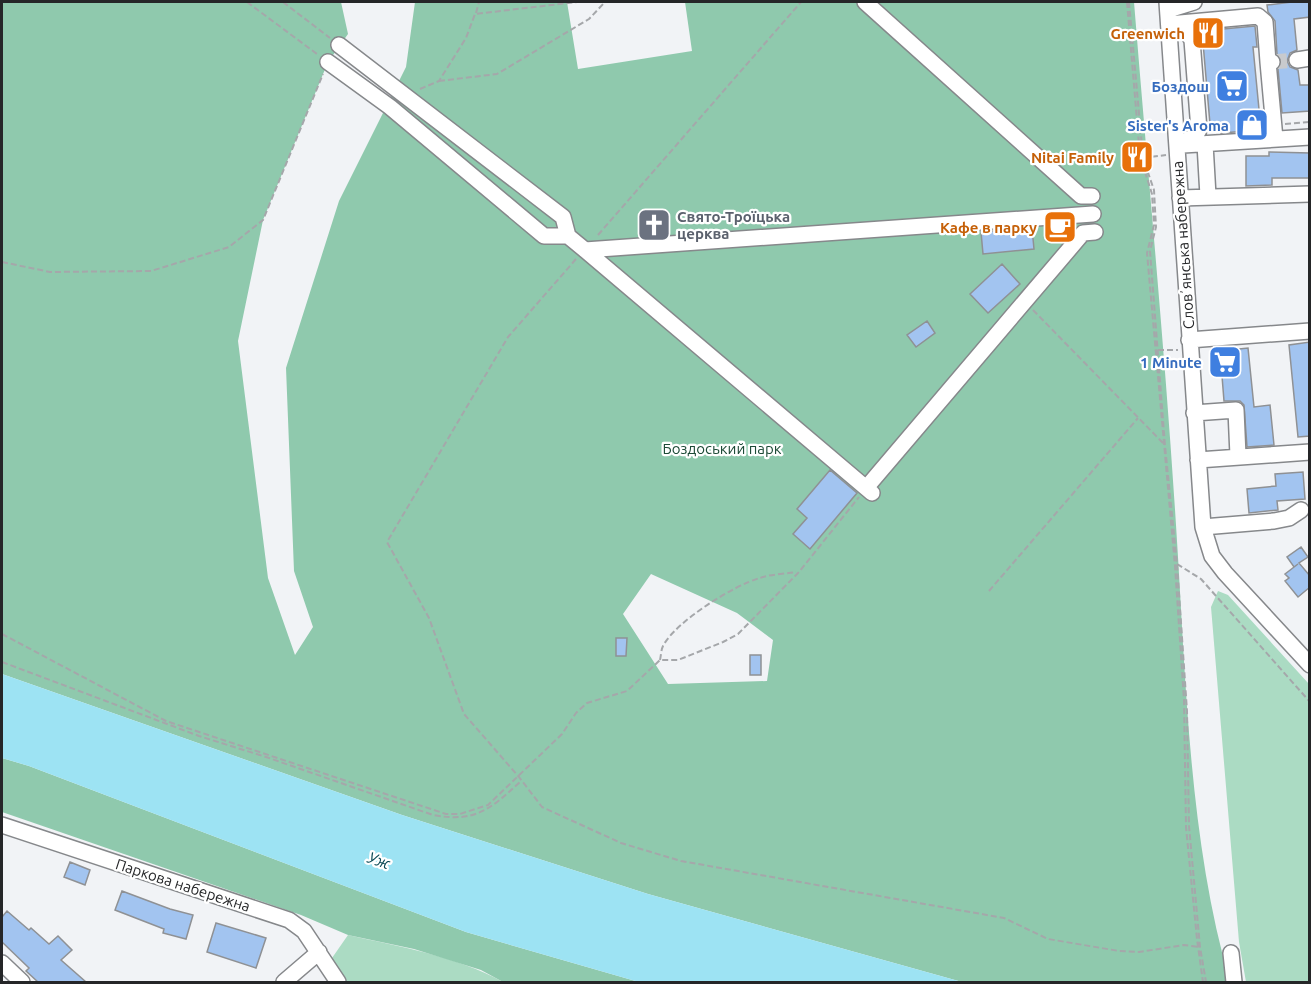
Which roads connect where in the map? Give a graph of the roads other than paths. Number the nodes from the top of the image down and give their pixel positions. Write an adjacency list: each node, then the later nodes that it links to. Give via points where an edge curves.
1 (865, 2): 11 (street, via 1081,196)
2 (1194, 2): 3 (street)
3 (1168, 12): 6 (street, via 1262,17 1270,62); 9 (street, Словʼянська набережна); 9 (street, via 1192,40 1199,130)
4 (339, 45): 16 (street, via 562,217)
5 (328, 62): 16 (street, via 390,107 544,236)
6 (1274, 132): 7 (street); 8 (street)
7 (1310, 137)
8 (1205, 144): 9 (street); 12 (street)
9 (1177, 150): 13 (street, Словʼянська набережна)
10 (1310, 194): 12 (street)
11 (1092, 196)
12 (1208, 196): 13 (street)
13 (1180, 198): 19 (street, Словʼянська набережна)
14 (1093, 214): 17 (street)
15 (1095, 232): 17 (street, via 1083,233 869,491)
16 (568, 236): 17 (street)
17 (585, 250)
18 (1310, 331): 19 (street)
19 (1183, 345): 20 (street, Словʼянська набережна)
20 (1194, 413): 22 (street, via 1236,410); 23 (street, Словʼянська набережна)
21 (1310, 452): 22 (street)
22 (1238, 456): 23 (street)
23 (1198, 460): 25 (street, Словʼянська набережна)
24 (1302, 510): 25 (street, via 1274,521)
25 (1203, 527): 26 (street, Словʼянська набережна, via 1212,556 1225,573)
26 (1310, 665)
27 (2, 825): 28 (street, Паркова набережна, via 289,920 304,931)
28 (319, 952): 32 (street); 33 (street, Паркова набережна)
29 (1231, 953): 34 (street)
30 (2, 963): 31 (street)
31 (22, 982)
32 (284, 982)
33 (338, 982)
34 (1234, 982)

